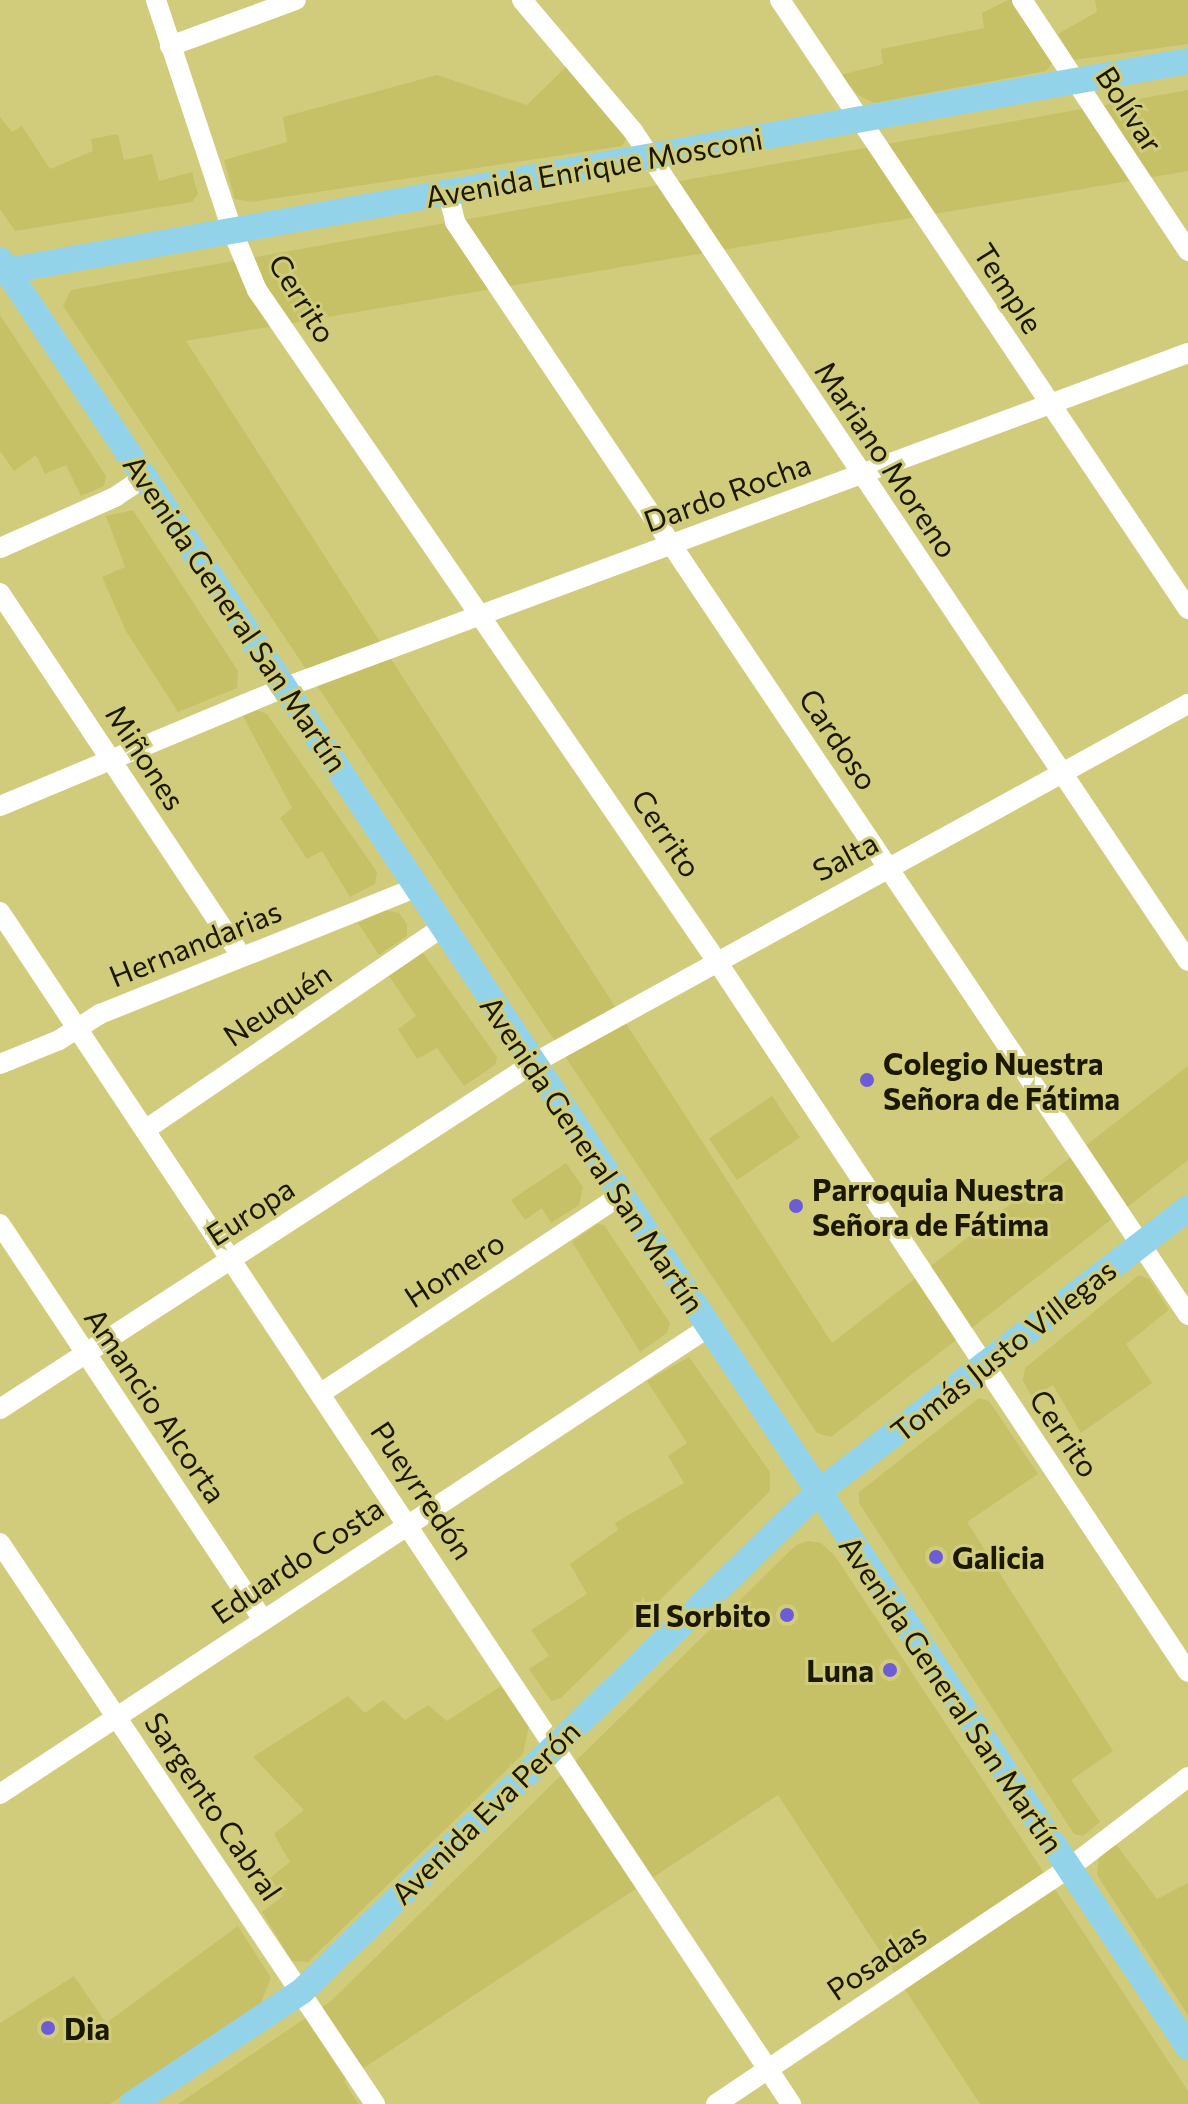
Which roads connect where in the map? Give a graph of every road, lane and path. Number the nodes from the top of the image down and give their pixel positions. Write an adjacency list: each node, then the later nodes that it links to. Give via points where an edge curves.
1 (156, 0): 6 (street, Cerrito)
2 (296, 0): 6 (street)
3 (522, 0): 10 (street, Mariano Moreno)
4 (780, 0): 9 (street, Temple)
5 (1022, 0): 8 (street, Bolívar)
6 (170, 46): 12 (street, Cerrito)
7 (1188, 61): 8 (main road, Avenida Enrique Mosconi)
8 (1075, 81): 9 (main road, Avenida Enrique Mosconi); 13 (street, Bolívar)
9 (863, 119): 10 (main road, Avenida Enrique Mosconi); 16 (street, Temple)
10 (651, 158): 11 (main road, Avenida Enrique Mosconi); 17 (street, Mariano Moreno)
11 (448, 193): 12 (main road, Avenida Enrique Mosconi); 19 (street, Cardoso, via 455,222)
12 (232, 230): 14 (main road, Avenida Enrique Mosconi); 23 (street, Cerrito, via 257,290)
13 (1188, 251)
14 (2, 267): 18 (main road, Avenida General San Martín)
15 (1188, 353): 16 (street, Dardo Rocha)
16 (1050, 407): 17 (street, Dardo Rocha); 22 (street, Temple)
17 (862, 474): 19 (street, Dardo Rocha); 27 (street, Mariano Moreno)
18 (145, 477): 20 (street, via 115,497); 24 (main road, Avenida General San Martín)
19 (671, 544): 23 (street, Dardo Rocha); 29 (street, Cardoso)
20 (0, 548)
21 (0, 593): 26 (street, Miñones)
22 (1188, 609)
23 (482, 615): 24 (street, Dardo Rocha); 34 (street, Cerrito)
24 (286, 687): 26 (street, Dardo Rocha); 30 (main road, Avenida General San Martín)
25 (1188, 704): 27 (street, Salta)
26 (112, 760): 28 (street, Dardo Rocha); 33 (street, Miñones)
27 (1060, 775): 29 (street, Salta); 35 (street, Mariano Moreno)
28 (0, 806)
29 (889, 866): 34 (street, Salta); 43 (street, Cardoso)
30 (418, 887): 32 (main road, Avenida General San Martín); 33 (street, Hernandarias)
31 (0, 912): 36 (street, Pueyrredón)
32 (443, 927): 38 (main road, Avenida General San Martín); 39 (street, Neuquén)
33 (241, 956): 36 (street, Hernandarias)
34 (716, 960): 38 (street, Salta); 48 (street, Cerrito)
35 (1188, 961)
36 (78, 1028): 37 (street, Hernandarias); 39 (street, Pueyrredón)
37 (0, 1064)
38 (532, 1064): 40 (main road, Avenida General San Martín); 44 (street, Europa)
39 (145, 1130): 44 (street, Pueyrredón)
40 (621, 1195): 46 (main road, Avenida General San Martín); 49 (street, Homero)
41 (1188, 1208): 43 (main road, Tomás Justo Villegas)
42 (0, 1224): 47 (street, Amancio Alcorta)
43 (1141, 1244): 45 (street, Cardoso); 48 (main road, Tomás Justo Villegas)
44 (232, 1259): 47 (street, Europa); 49 (street, Pueyrredón)
45 (1188, 1315)
46 (709, 1327): 51 (main road, Avenida General San Martín); 52 (street, Eduardo Costa)
47 (85, 1352): 50 (street, Europa); 54 (street, Amancio Alcorta)
48 (983, 1365): 51 (main road, Tomás Justo Villegas); 55 (street, Cerrito)
49 (321, 1393): 52 (street, Pueyrredón)
50 (0, 1409)
51 (817, 1493): 57 (main road, Avenida Eva Perón); 60 (main road, Avenida General San Martín)
52 (409, 1521): 54 (street, Eduardo Costa); 57 (street, Pueyrredón)
53 (0, 1543): 56 (street, Sargento Cabral)
54 (262, 1618): 56 (street, Eduardo Costa)
55 (1188, 1672)
56 (118, 1716): 59 (street, Eduardo Costa); 61 (street, Sargento Cabral)
57 (555, 1743): 61 (main road, Avenida Eva Perón); 63 (street, Pueyrredón)
58 (1188, 1777): 60 (street, Posadas)
59 (0, 1794)
60 (1069, 1868): 62 (main road, Avenida General San Martín); 63 (street, Posadas)
61 (302, 1991): 64 (main road, Avenida Eva Perón); 65 (street, Sargento Cabral)
62 (1188, 2047)
63 (768, 2069): 66 (street, Posadas); 67 (street, Pueyrredón)
64 (132, 2104)
65 (375, 2104)
66 (716, 2104)
67 (791, 2104)

